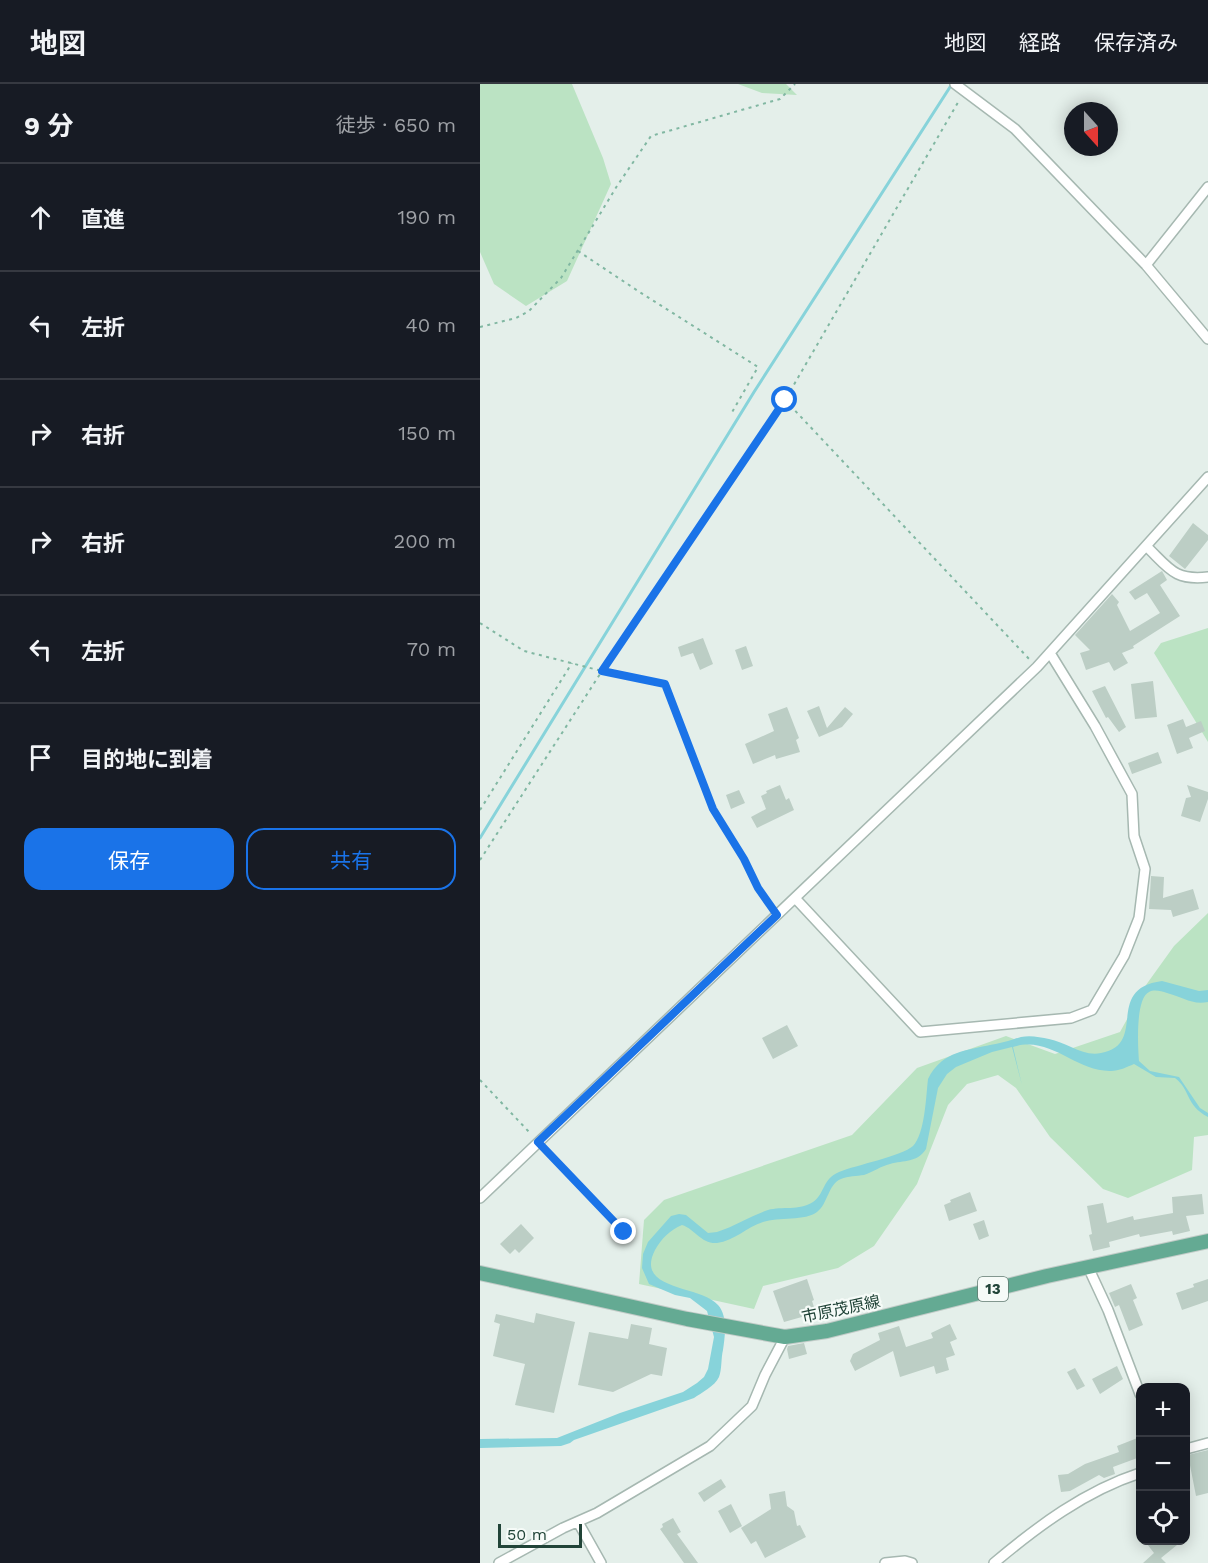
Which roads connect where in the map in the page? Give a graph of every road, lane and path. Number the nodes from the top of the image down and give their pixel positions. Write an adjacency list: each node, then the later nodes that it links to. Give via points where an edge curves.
1 (795, 84): 7 (path, via 780,99 651,136)
2 (955, 84): 3 (street)
3 (964, 91): 8 (street, via 1015,129); 11 (path)
4 (1208, 187): 6 (street)
5 (1208, 201): 6 (street)
6 (1196, 202): 8 (street)
7 (578, 251): 9 (path, via 561,278 529,311); 12 (path, via 758,367)
8 (1146, 265): 10 (street)
9 (480, 327)
10 (1208, 339)
11 (785, 400): 19 (path); 20 (path)
12 (731, 414)
13 (1208, 477): 14 (street)
14 (1146, 546): 15 (street, via 1182,578); 17 (street)
15 (1208, 577)
16 (480, 623): 18 (path, via 524,651)
17 (1050, 653): 19 (street); 23 (street, via 1132,794 1134,836 1145,870 1139,918 1124,956 1092,1010 1071,1018 920,1032)
18 (574, 664): 20 (path); 21 (path)
19 (1037, 668): 23 (street)
20 (602, 671): 22 (path); 24 (path, via 665,684 713,809)
21 (480, 810)
22 (480, 860)
23 (795, 898): 24 (street)
24 (777, 915): 26 (street)
25 (480, 1080): 26 (path)
26 (538, 1142): 27 (street); 28 (path)
27 (480, 1198)
28 (624, 1232)
29 (1208, 1241): 30 (main road, 市原茂原線 / 13)
30 (1088, 1266): 32 (main road, 市原茂原線 / 13, via 827,1331); 33 (street)
31 (480, 1272): 32 (main road, 市原茂原線 / 13, via 687,1319)
32 (782, 1336): 37 (street, via 752,1406 710,1446)
33 (1136, 1384)
34 (1208, 1443): 35 (street)
35 (1190, 1448)
36 (1136, 1475): 42 (street, via 1090,1493)
37 (578, 1522): 38 (street); 39 (street)
38 (499, 1563)
39 (601, 1563)
40 (885, 1563): 41 (street)
41 (912, 1563)
42 (994, 1563)

